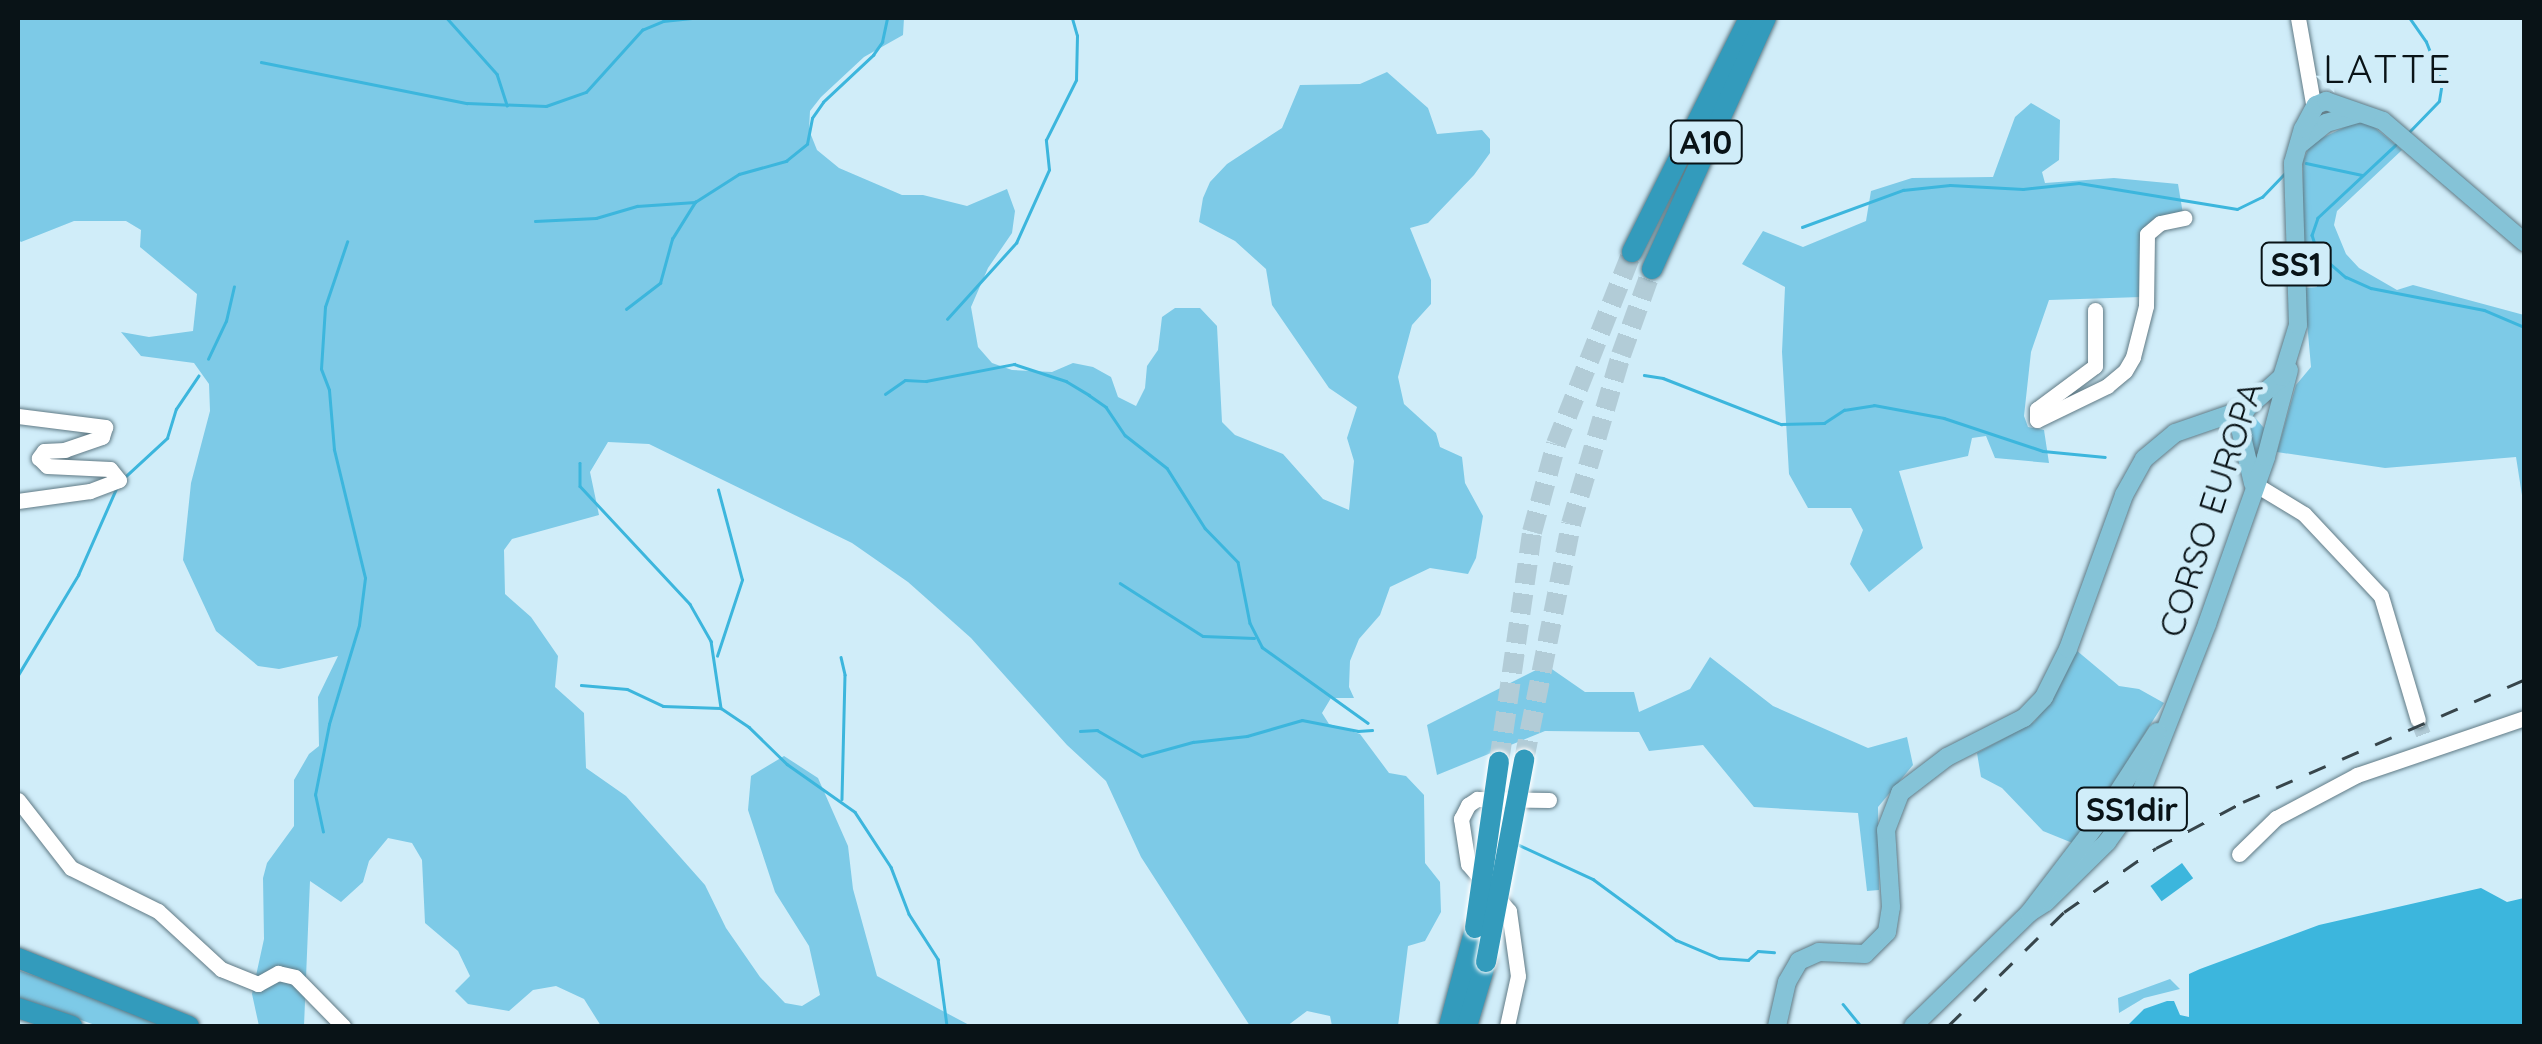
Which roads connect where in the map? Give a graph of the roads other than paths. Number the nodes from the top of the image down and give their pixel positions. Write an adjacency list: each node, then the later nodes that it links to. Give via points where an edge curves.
1 (1749, 18): 7 (highway, A10)
2 (1766, 18): 8 (highway, A10)
3 (2298, 18): 4 (street)
4 (2321, 109): 6 (main road, via 2363,112 2391,128); 10 (main road, SS1, via 2299,146 2292,219 2298,325)
5 (2184, 218): 9 (street, via 2170,218 2148,234 2146,306 2125,370 2107,386 2037,420 2036,409 2095,366)
6 (2524, 242)
7 (1632, 252)
8 (1652, 269)
9 (2094, 310)
10 (2289, 364): 11 (main road); 14 (main road, CORSO EUROPA / SS1dir)
11 (2247, 408): 13 (main road); 14 (main road, via 2265,418); 15 (main road, via 2240,419)
12 (18, 416): 17 (street, via 105,427 102,437 44,451 39,458 47,466 110,469 119,480)
13 (2197, 424): 15 (main road, via 2218,426); 37 (main road, via 2168,436 2136,470 2060,669 2032,711 1947,756 1897,797 1887,824 1890,918 1881,942 1857,956 1819,952 1800,961)
14 (2271, 436): 16 (main road, CORSO EUROPA / SS1dir)
15 (2243, 444): 16 (main road)
16 (2256, 489): 18 (main road, CORSO EUROPA / SS1dir); 20 (street, via 2304,514 2381,596)
17 (18, 501)
18 (2188, 674): 25 (main road, CORSO EUROPA / SS1dir); 26 (main road, CORSO EUROPA / SS1dir, via 2139,797)
19 (2524, 718): 27 (street, via 2427,743 2357,776 2276,818)
20 (2418, 720)
21 (1524, 760): 35 (highway, bridge, via 1486,962)
22 (1498, 762): 34 (highway, bridge, via 1475,928)
23 (18, 800): 33 (street, via 71,868 158,911 221,969 258,984 278,973 295,977)
24 (1549, 800): 36 (street, via 1477,799 1461,819 1468,864 1509,911 1518,976)
25 (2100, 820): 26 (main road, via 2103,832); 28 (main road, CORSO EUROPA / SS1dir)
26 (2115, 833): 28 (main road, CORSO EUROPA / SS1dir)
27 (2238, 854)
28 (2029, 913): 38 (main road, CORSO EUROPA / SS1dir)
29 (18, 958): 32 (highway)
30 (18, 1008): 31 (highway)
31 (72, 1026)
32 (189, 1026)
33 (343, 1026)
34 (1448, 1026)
35 (1466, 1026)
36 (1507, 1026)
37 (1778, 1026)
38 (1913, 1026)

